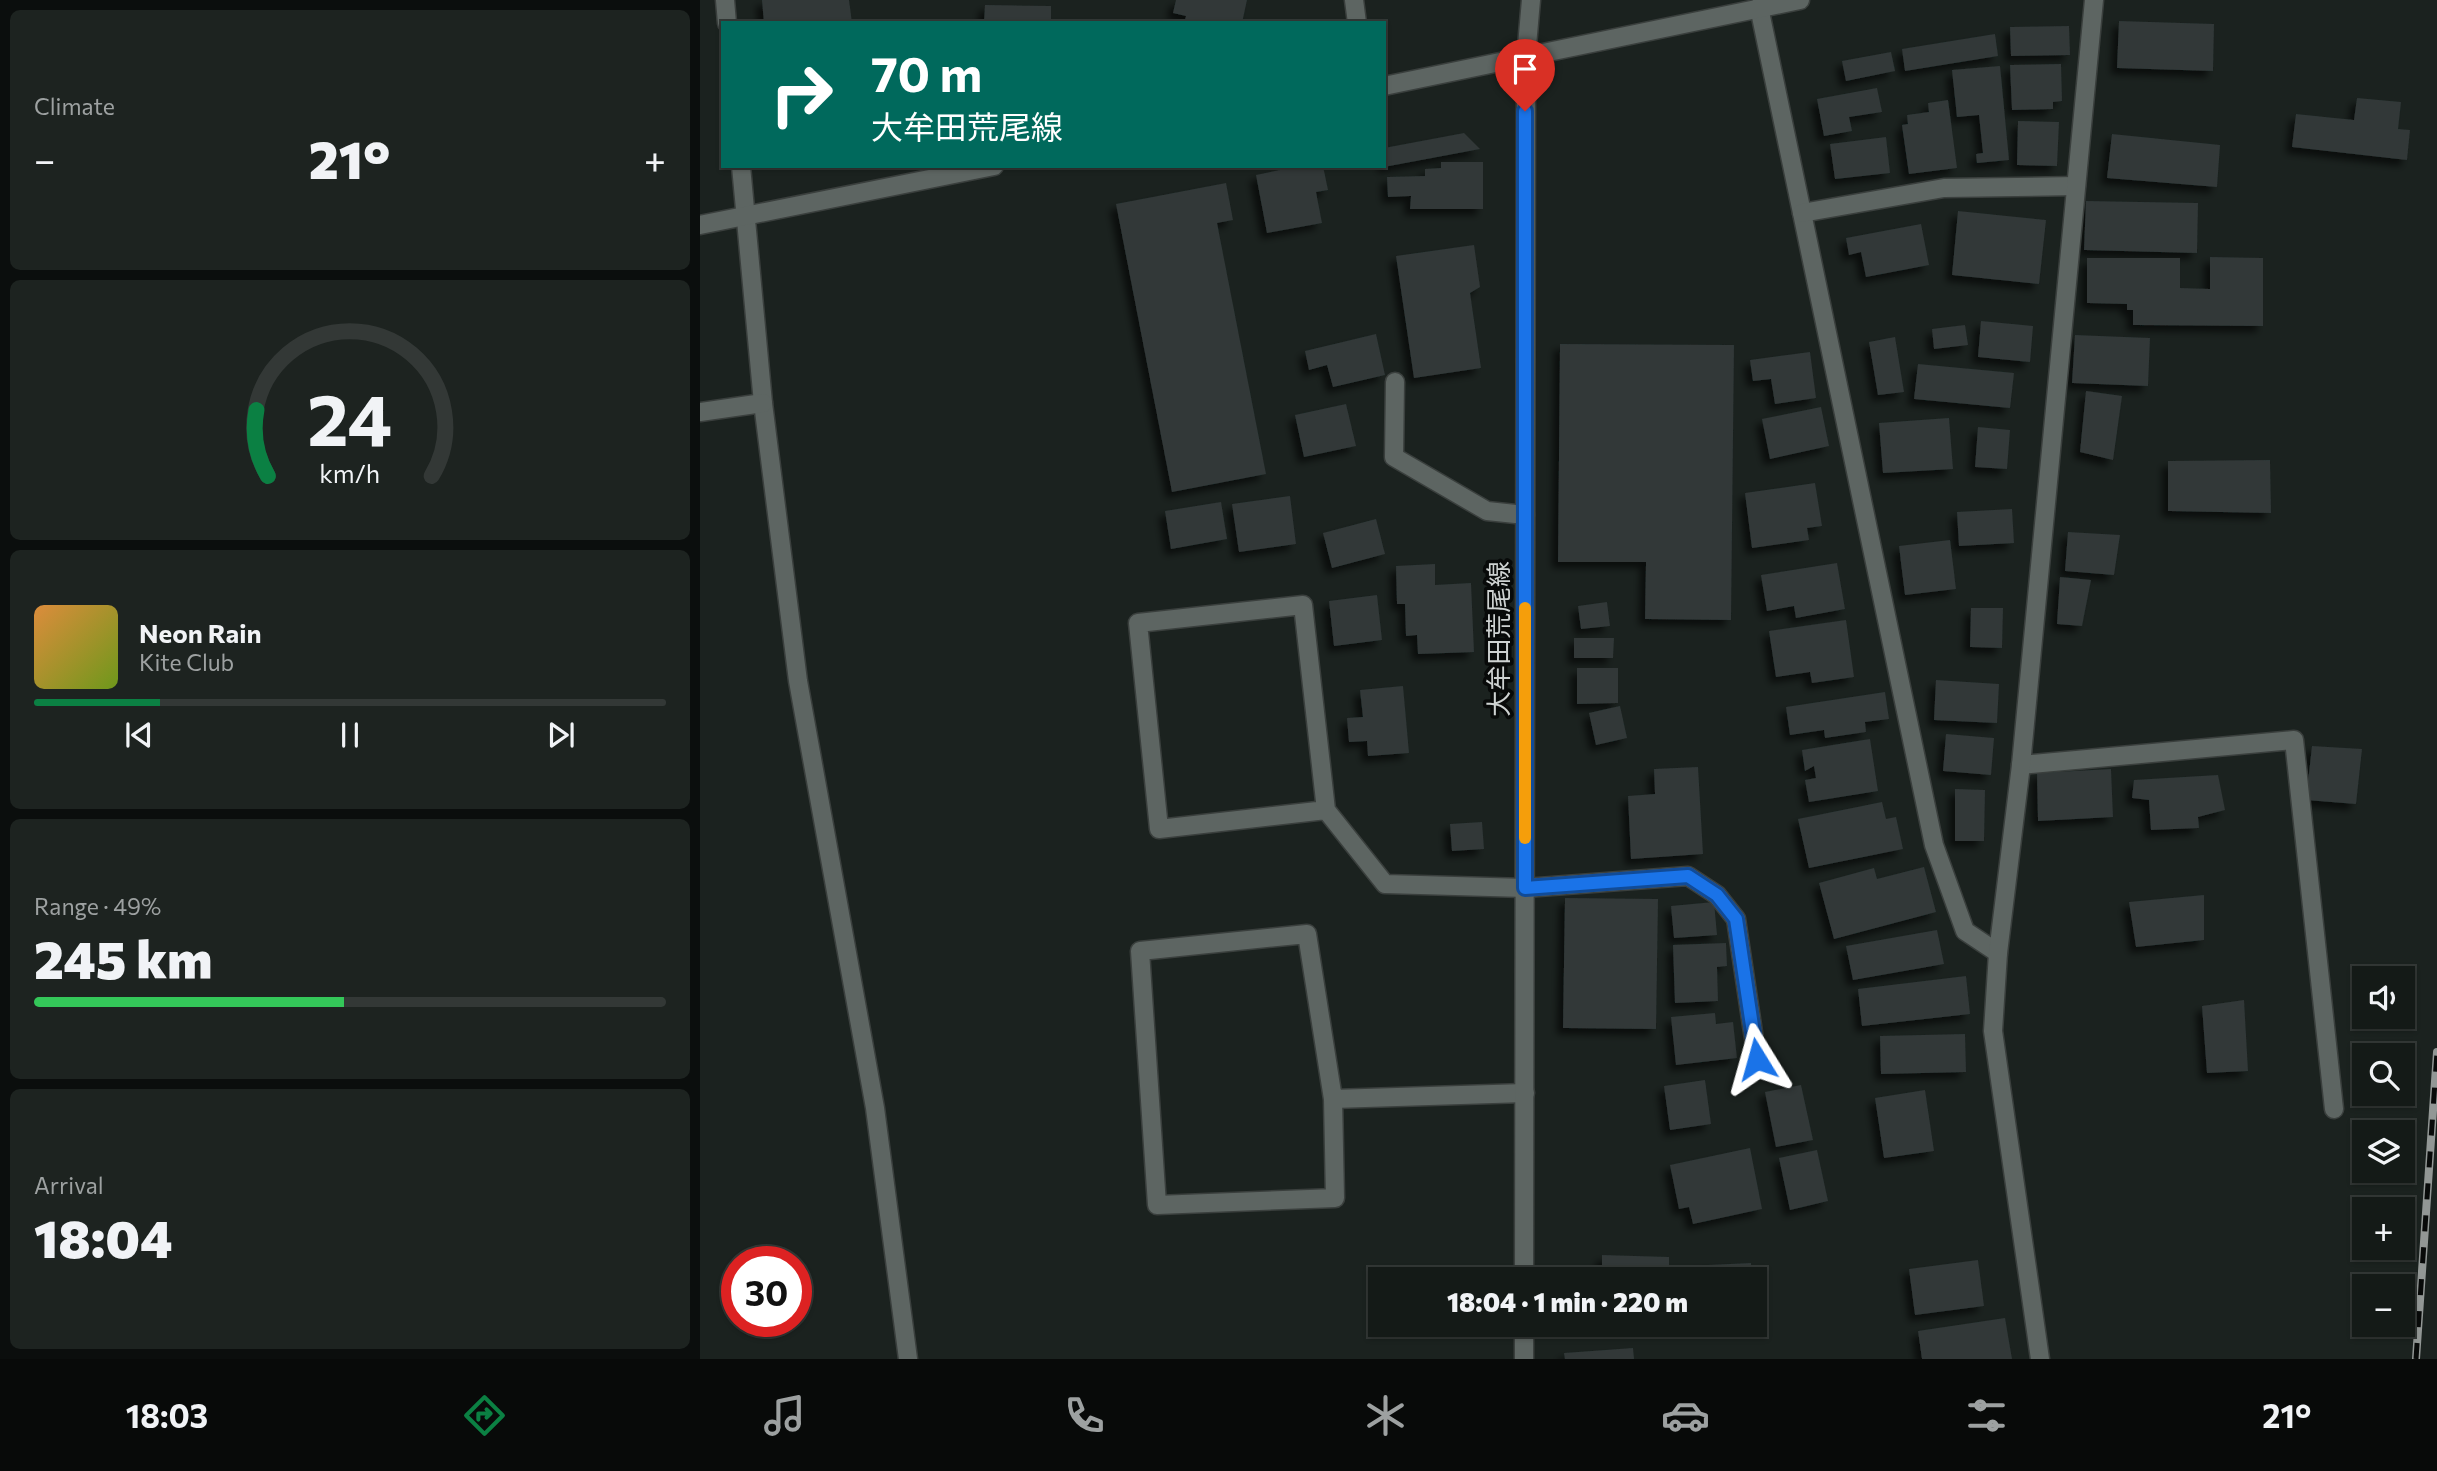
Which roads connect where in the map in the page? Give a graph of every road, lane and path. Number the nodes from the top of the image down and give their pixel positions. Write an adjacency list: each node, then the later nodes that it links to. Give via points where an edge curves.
1 (724, 0): 7 (street)
2 (1353, 0): 8 (street)
3 (1531, 0): 9 (street, 大牟田荒尾線)
4 (1800, 0): 6 (street)
5 (2094, 0): 13 (street)
6 (1754, 5): 9 (street); 14 (street)
7 (727, 21)
8 (1357, 21)
9 (1525, 57): 10 (street); 20 (street, 大牟田荒尾線)
10 (1386, 86)
11 (741, 168): 15 (street)
12 (984, 168): 15 (street)
13 (2076, 186): 14 (street, via 1944,188); 21 (street)
14 (1802, 213): 24 (street, via 1934,845 1965,931)
15 (747, 217): 16 (street); 18 (street)
16 (700, 225)
17 (1395, 383): 20 (street, via 1394,457 1487,511)
18 (763, 403): 19 (street); 31 (street, via 798,681 875,1108)
19 (700, 412)
20 (1525, 515): 23 (street, 大牟田荒尾線)
21 (2021, 765): 24 (street); 28 (street, via 2294,740)
22 (1326, 810): 22 (street, via 1159,829 1139,623 1303,606); 23 (street, via 1385,884)
23 (1525, 888): 25 (street, via 1688,876 1717,895 1736,919); 26 (street, 大牟田荒尾線)
24 (1998, 953): 33 (street, via 1993,1031)
25 (1757, 1059)
26 (1525, 1093): 27 (street); 29 (street, 大牟田荒尾線)
27 (1333, 1099): 27 (street, via 1335,1198 1157,1205 1140,951 1307,934)
28 (2334, 1109)
29 (1524, 1267)
30 (1524, 1337): 32 (street)
31 (908, 1359)
32 (1524, 1359)
33 (2040, 1359)

